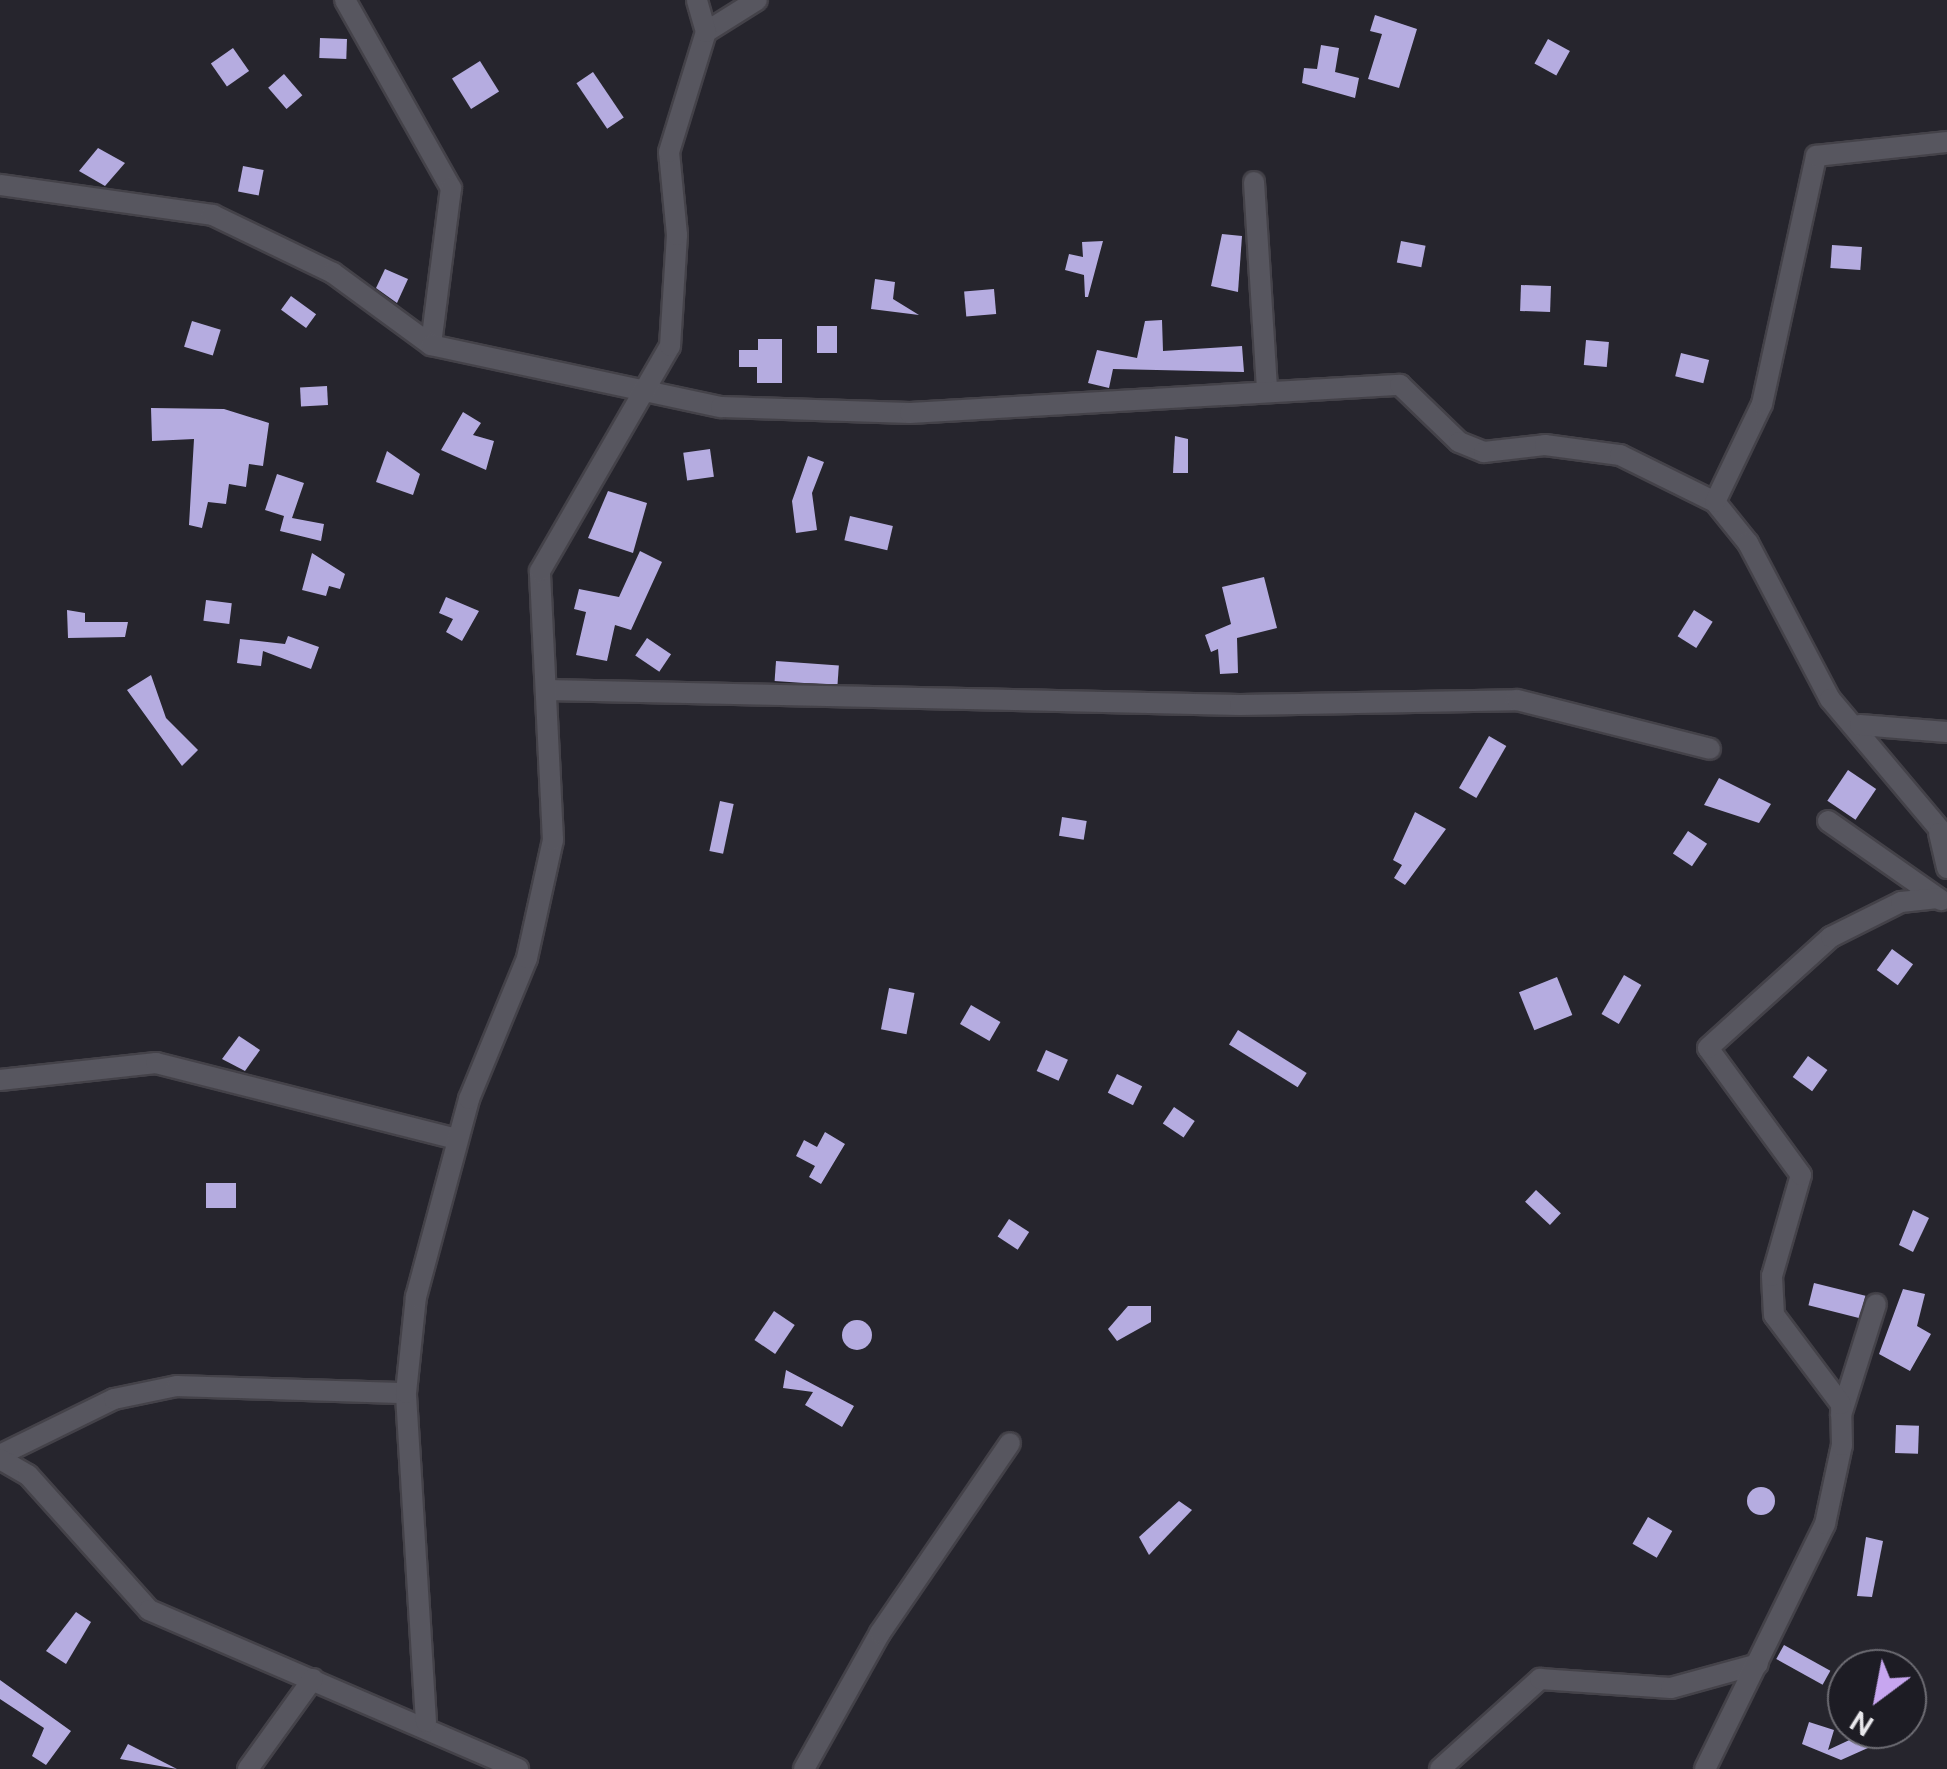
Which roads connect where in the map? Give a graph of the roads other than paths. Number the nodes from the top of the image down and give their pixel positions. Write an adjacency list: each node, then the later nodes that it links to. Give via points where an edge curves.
1 (345, 0): 8 (street, via 451,188)
2 (697, 0): 4 (street)
3 (757, 0): 4 (street)
4 (706, 32): 10 (street, via 669,152 677,235 670,346)
5 (1947, 142): 11 (street, via 1816,156 1762,404)
6 (1254, 182): 9 (street)
7 (0, 184): 8 (street, via 213,215 333,274)
8 (432, 344): 10 (street)
9 (1267, 387): 10 (street, via 910,413 721,407); 11 (street, via 1400,385 1459,442 1484,452 1546,445 1620,455)
10 (642, 390): 12 (street, via 540,571)
11 (1715, 502): 13 (street, via 1748,543 1830,699)
12 (547, 690): 15 (street, via 1240,706 1516,700); 21 (street, via 555,814 546,877 508,1017)
13 (1860, 725): 14 (street); 17 (street)
14 (1947, 732)
15 (1710, 749)
16 (1828, 821): 19 (street)
17 (1943, 836): 18 (street)
18 (1947, 868)
19 (1942, 901): 24 (street, via 1901,902 1831,937 1708,1048 1802,1175 1772,1276 1774,1314 1817,1366)
20 (0, 1080): 21 (street, via 156,1063)
21 (456, 1139): 23 (street, via 431,1220)
22 (1876, 1304): 24 (street)
23 (406, 1393): 26 (street, via 177,1386 114,1399); 29 (street)
24 (1841, 1415): 27 (street, via 1825,1524)
25 (1010, 1443): 32 (street, via 880,1632)
26 (0, 1457): 28 (street, via 28,1475 148,1610)
27 (1758, 1664): 33 (street, via 1671,1688 1540,1679); 34 (street)
28 (313, 1679): 29 (street); 30 (street)
29 (426, 1722): 31 (street)
30 (248, 1769)
31 (518, 1769)
32 (804, 1769)
33 (1440, 1769)
34 (1706, 1769)

